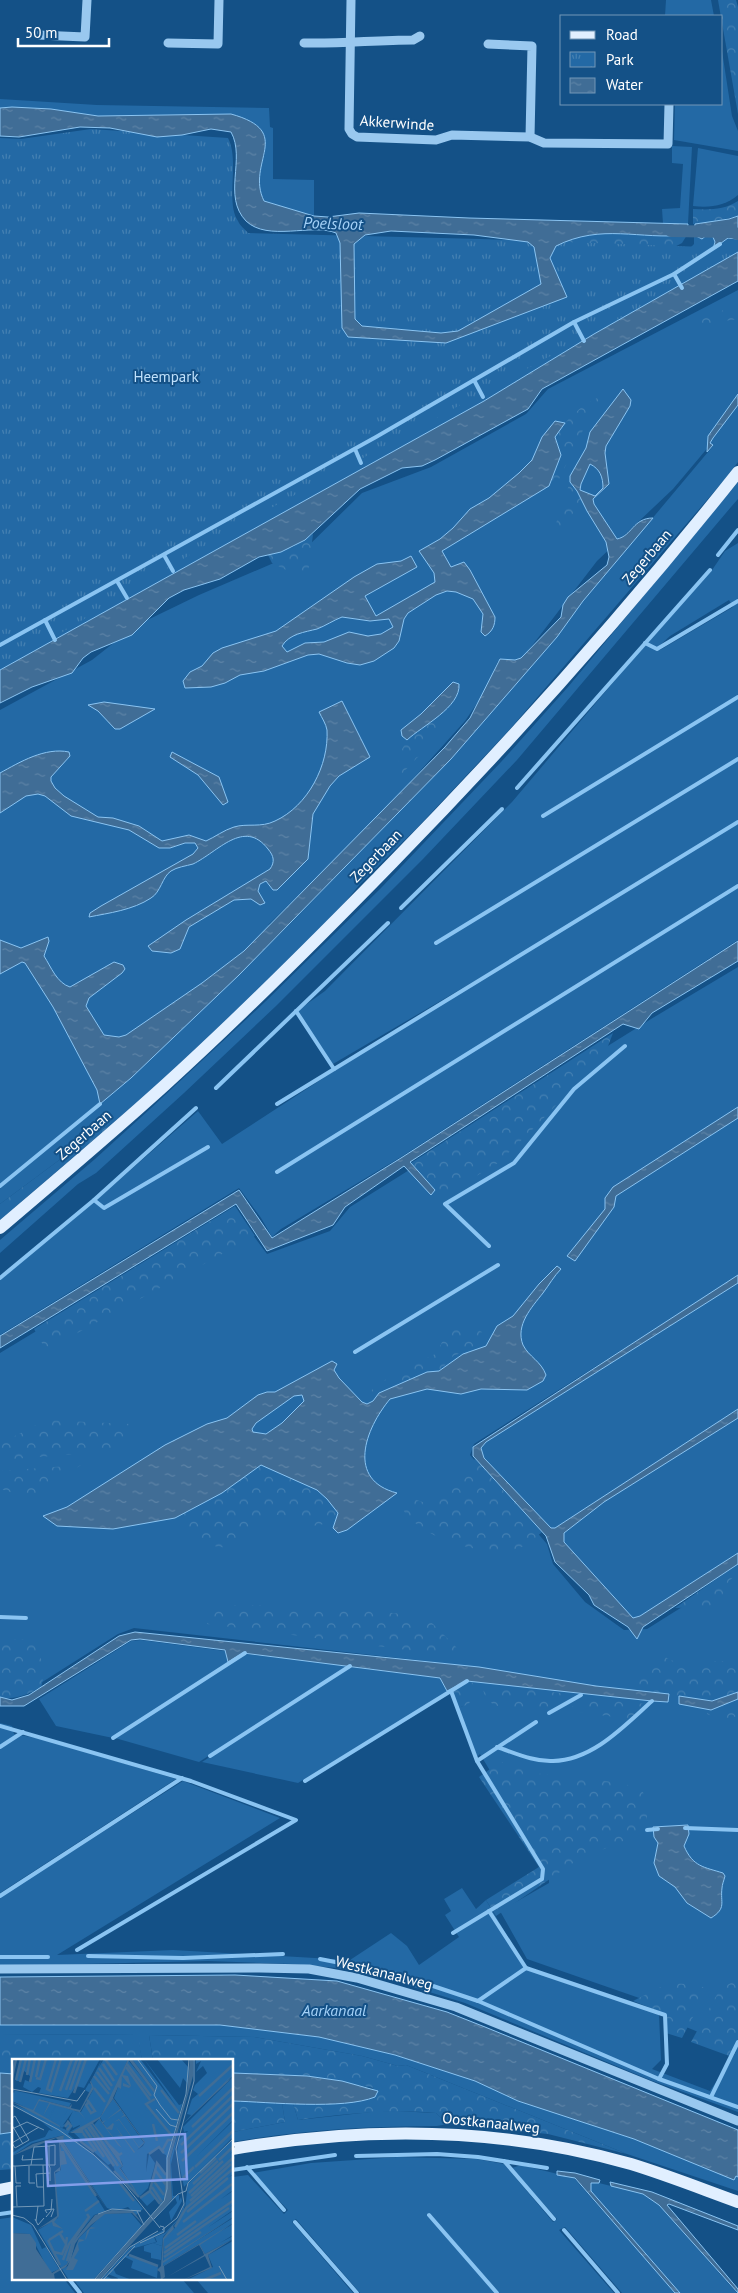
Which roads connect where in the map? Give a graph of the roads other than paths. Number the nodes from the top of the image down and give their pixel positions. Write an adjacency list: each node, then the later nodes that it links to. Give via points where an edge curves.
1 (86, 0): 4 (street, via 85,38)
2 (219, 0): 6 (street, via 218,44)
3 (351, 0): 8 (street, Akkerwinde)
4 (39, 35)
5 (420, 36): 8 (street, via 414,40 360,40)
6 (168, 43)
7 (304, 43): 8 (street)
8 (350, 44): 11 (street, Akkerwinde, via 349,129 357,137 436,140 452,135)
9 (488, 44): 11 (street, via 532,46)
10 (669, 105): 11 (street, Akkerwinde, via 668,144 544,143)
11 (530, 137)
12 (738, 472): 13 (main road, Zegerbaan, via 568,674 379,877 166,1084)
13 (0, 1228)
14 (0, 1969): 15 (street, Westkanaalweg, via 309,1969 357,1978 456,2007)
15 (738, 2120)
16 (234, 2149): 17 (main road, Oostkanaalweg, via 277,2141 358,2134 453,2134 510,2140 631,2164)
17 (738, 2202)

